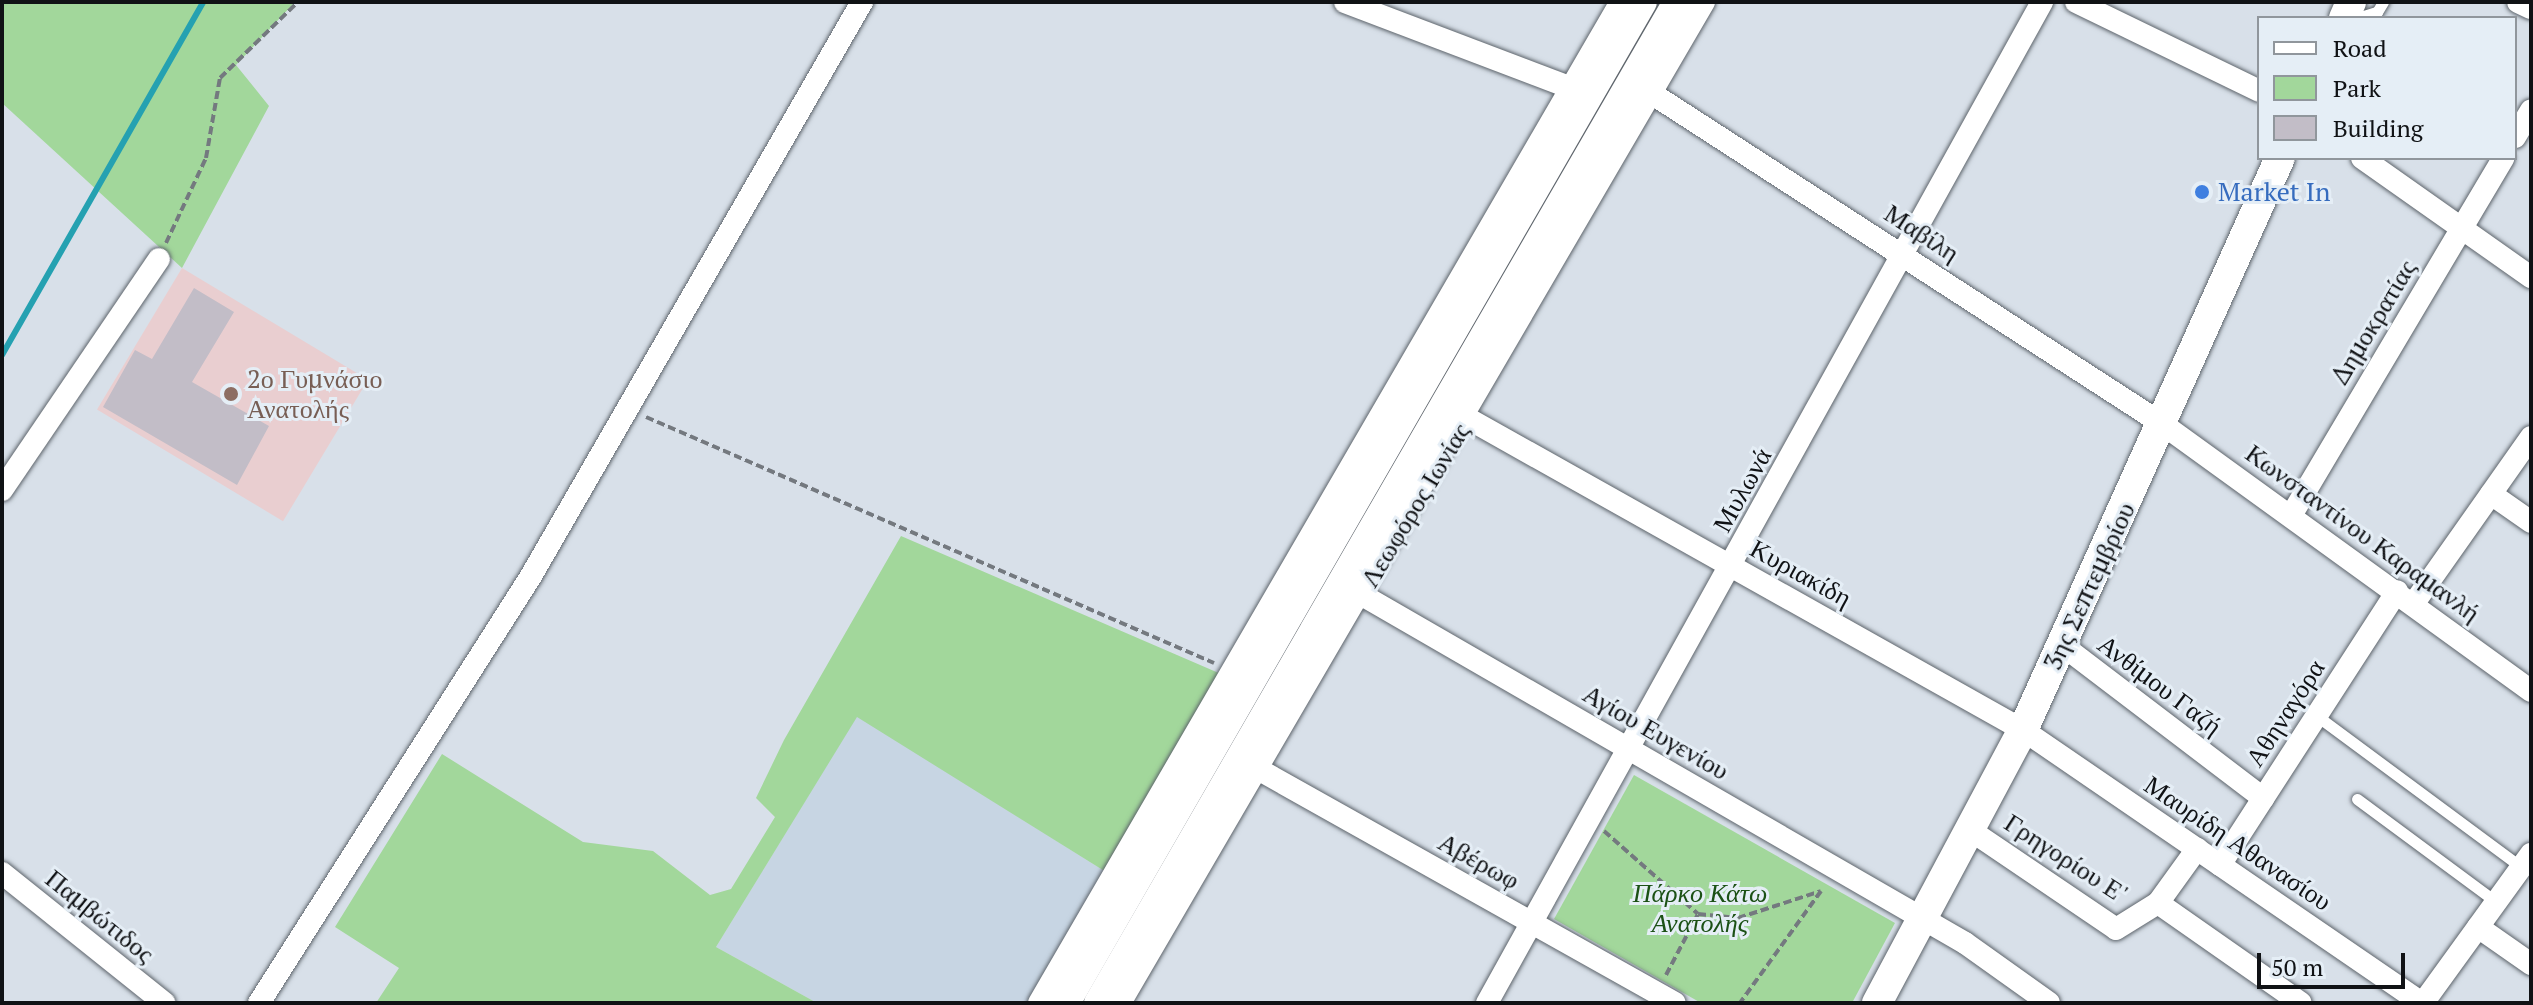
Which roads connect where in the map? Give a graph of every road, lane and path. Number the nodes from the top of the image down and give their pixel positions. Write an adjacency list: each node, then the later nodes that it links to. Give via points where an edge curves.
1 (298, 2): 24 (path, via 220,78 206,158)
2 (862, 2): 26 (street)
3 (1345, 2): 14 (street)
4 (1621, 2): 14 (street)
5 (1643, 2): 63 (street, Λεωφόρος Ιωνίας)
6 (1677, 2): 64 (street, Λεωφόρος Ιωνίας)
7 (1704, 2): 16 (street, Λεωφόρος Ιωνίας)
8 (2042, 2): 23 (street, Μυλωνά)
9 (2076, 2): 15 (street)
10 (2383, 2): 13 (lane, via 2377,12)
11 (2518, 2): 12 (street)
12 (2531, 8)
13 (2364, 16)
14 (1569, 87): 38 (street)
15 (2257, 90)
16 (1651, 93): 23 (street, Μαβίλη); 27 (street, Λεωφόρος Ιωνίας)
17 (2531, 110): 18 (street)
18 (2517, 134)
19 (2279, 160): 28 (main road, 3ης Σεπτεμβρίου)
20 (2365, 160): 22 (street)
21 (2502, 160): 22 (street, Δημοκρατίας)
22 (2461, 228): 25 (street); 32 (street, Δημοκρατίας)
23 (1906, 255): 28 (street, Μαβίλη); 34 (street, Μυλωνά)
24 (159, 259): 30 (street)
25 (2531, 277)
26 (625, 408): 38 (path); 61 (street, via 462,689)
27 (1467, 418): 34 (street, Κυριακίδη); 35 (street, Λεωφόρος Ιωνίας)
28 (2161, 423): 32 (street, Κωνσταντίνου Καραμανλή); 37 (main road, 3ης Σεπτεμβρίου)
29 (2531, 437): 31 (street, Αθηναγόρα)
30 (2, 490)
31 (2491, 494): 33 (street); 36 (street, Αθηναγόρα)
32 (2292, 514): 36 (street, Κωνσταντίνου Καραμανλή)
33 (2531, 522)
34 (1732, 566): 41 (street, Κυριακίδη); 42 (street, Μυλωνά)
35 (1362, 595): 42 (street, Αγίου Ευγενίου); 43 (street, Λεωφόρος Ιωνίας)
36 (2406, 597): 39 (street, Κωνσταντίνου Καραμανλή); 40 (street, Αθηναγόρα)
37 (2062, 645): 41 (main road, 3ης Σεπτεμβρίου); 44 (street, Ανθίμου Γαζή)
38 (1230, 669): 62 (street)
39 (2531, 691)
40 (2317, 716): 44 (street, Αθηναγόρα); 49 (lane)
41 (2023, 730): 47 (main road, 3ης Σεπτεμβρίου); 48 (street, Μαυρίδη Αθανασίου)
42 (1630, 750): 46 (street, Μυλωνά); 55 (street, Αγίου Ευγενίου)
43 (1256, 768): 56 (street, Αβέρωφ); 65 (street, Λεωφόρος Ιωνίας)
44 (2263, 798): 50 (street, Αθηναγόρα)
45 (2357, 799): 52 (lane)
46 (1590, 818): 54 (path); 56 (street, Μυλωνά)
47 (1970, 830): 53 (street, Γρηγορίου Ε', via 2116,929); 55 (main road, 3ης Σεπτεμβρίου)
48 (2197, 849): 50 (street, Μαυρίδη Αθανασίου); 53 (street, Γρηγορίου Ε')
49 (2526, 860): 52 (street)
50 (2220, 865): 71 (street, Μαυρίδη Αθανασίου)
51 (2, 873): 60 (street, Παμβώτιδος)
52 (2496, 902): 57 (street)
53 (2158, 903): 70 (street)
54 (1698, 914): 59 (path); 67 (path, via 1738,918 1821,891)
55 (1923, 918): 68 (main road, 3ης Σεπτεμβρίου); 69 (street, Αγίου Ευγενίου)
56 (1532, 923): 59 (street, Αβέρωφ); 66 (street, Μυλωνά)
57 (2478, 927): 58 (street); 71 (street)
58 (2531, 964)
59 (1665, 998)
60 (164, 1003)
61 (259, 1003)
62 (1039, 1003)
63 (1066, 1003)
64 (1098, 1003)
65 (1120, 1003)
66 (1487, 1003)
67 (1740, 1003)
68 (1877, 1003)
69 (2049, 1003)
70 (2301, 1003)
71 (2422, 1003)

